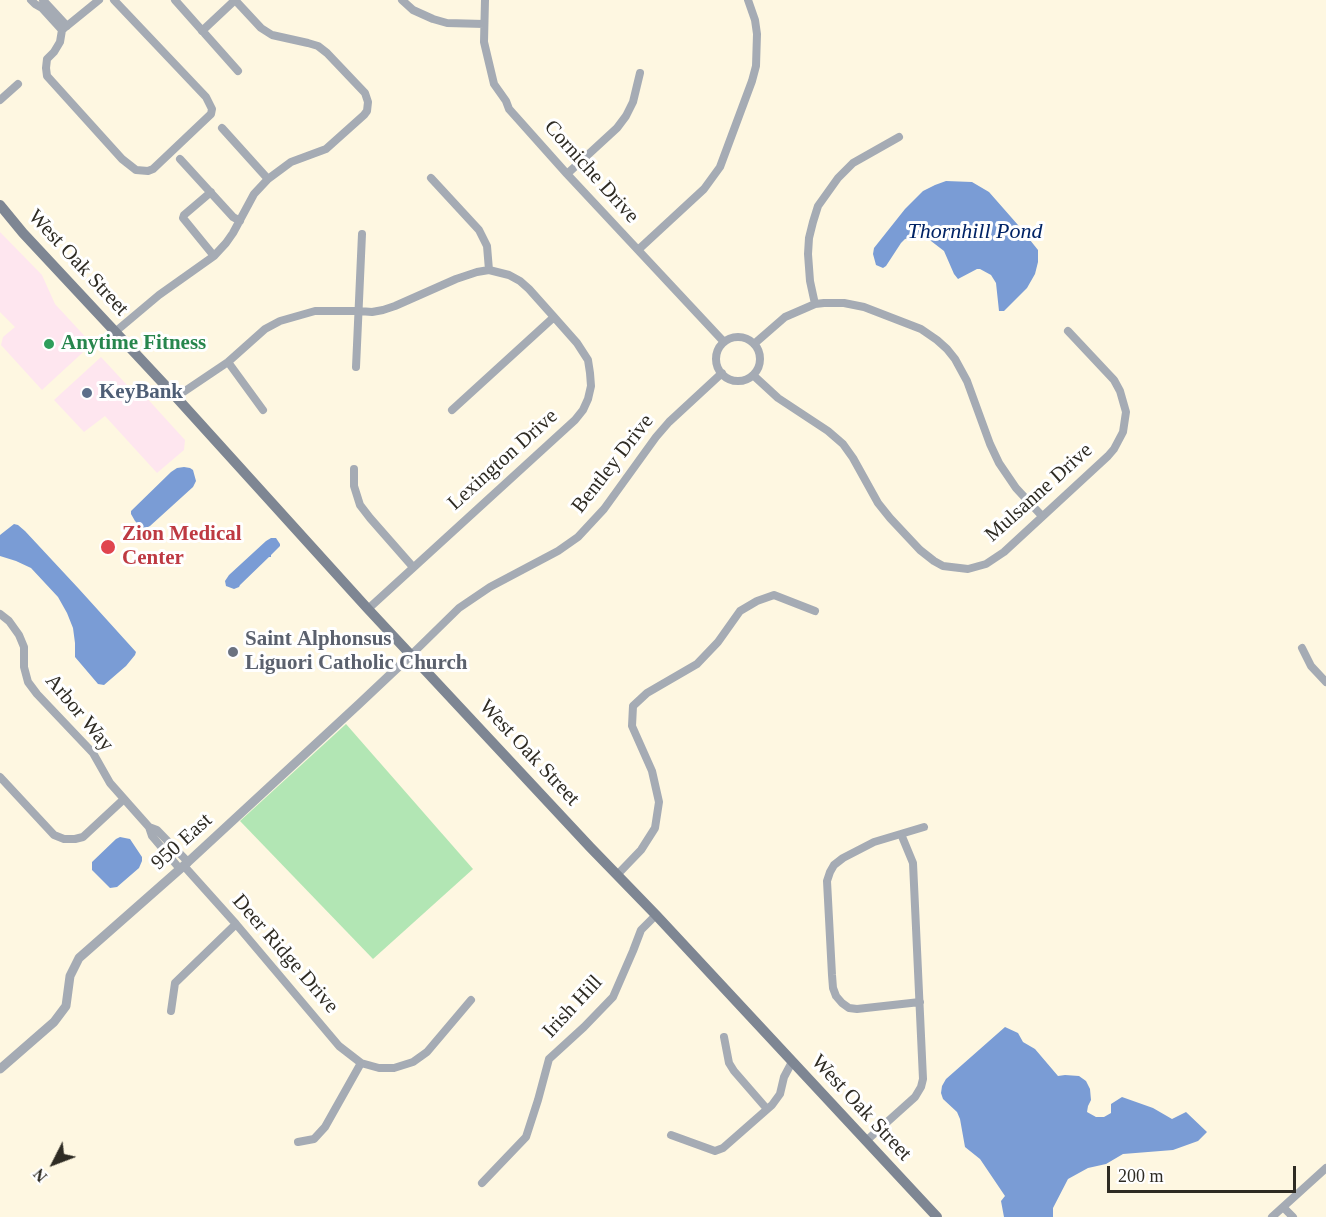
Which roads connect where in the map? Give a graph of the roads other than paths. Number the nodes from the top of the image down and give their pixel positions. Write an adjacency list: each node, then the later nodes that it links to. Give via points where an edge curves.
1 (31, 0): 11 (street)
2 (43, 0): 11 (street)
3 (99, 0): 11 (street)
4 (114, 0): 11 (street, via 206,97 212,109 153,169 136,170 122,159 47,76 47,59 60,42)
5 (175, 0): 12 (street)
6 (235, 0): 12 (street); 21 (street, via 272,35 318,46 365,93 368,102 364,115 326,149 291,162)
7 (402, 0): 10 (street, via 434,20)
8 (485, 0): 10 (street, Corniche Drive)
9 (748, 0): 27 (street, via 757,34 756,66 720,167 704,189)
10 (484, 24): 20 (street, Corniche Drive, via 494,84 509,109)
11 (64, 28)
12 (202, 31): 13 (street)
13 (238, 71)
14 (640, 73): 20 (street, via 626,116)
15 (18, 84): 16 (street)
16 (0, 100)
17 (222, 128): 21 (street)
18 (899, 137): 30 (street, via 853,163 818,206 808,254)
19 (180, 159): 23 (street)
20 (567, 174): 27 (street, Corniche Drive)
21 (268, 178): 25 (street, via 254,194)
22 (431, 178): 29 (street, via 479,230)
23 (210, 192): 25 (street); 28 (street, via 183,218)
24 (0, 205): 34 (main road, West Oak Street)
25 (240, 221): 28 (street)
26 (362, 234): 31 (street)
27 (638, 250): 35 (street, Corniche Drive)
28 (214, 256): 34 (street)
29 (489, 270): 31 (street, via 456,279 395,306 372,312); 32 (street, Lexington Drive, via 520,281)
30 (815, 304): 36 (street, via 785,317); 45 (street, via 864,307 913,325 938,340 964,376 1003,471)
31 (359, 310): 37 (street, via 315,311 280,321 265,329); 38 (street)
32 (554, 316): 43 (street); 46 (street, Lexington Drive, via 588,360 591,386 583,410)
33 (1068, 331): 45 (street, Mulsanne Drive, via 1114,380 1124,402 1125,422 1119,441 1108,456)
34 (115, 332): 41 (main road, West Oak Street)
35 (724, 342): 36 (street, via 739,337); 39 (street, via 717,359)
36 (754, 344): 40 (street, via 760,362)
37 (228, 362): 41 (street); 42 (street)
38 (356, 367)
39 (722, 373): 40 (street, via 737,380); 51 (street, Bentley Drive, via 669,422 604,509 578,537 459,608)
40 (753, 375): 45 (street, Mulsanne Drive, via 778,398 836,437 890,518 920,550 943,566 968,569 986,564)
41 (176, 397): 47 (main road, West Oak Street)
42 (263, 410)
43 (452, 410)
44 (354, 469): 46 (street, via 360,505)
45 (1042, 516)
46 (413, 567): 47 (street, Lexington Drive)
47 (368, 609): 51 (main road, West Oak Street)
48 (815, 611): 58 (street, via 774,595 757,601 740,611 697,664 647,693 633,706 632,726 652,771 659,802 655,828)
49 (0, 614): 54 (street, Arbor Way, via 9,621 24,647 28,682 93,753)
50 (1302, 648): 52 (street, via 1308,662)
51 (411, 655): 57 (street, 950 East); 58 (main road, West Oak Street)
52 (1326, 682)
53 (0, 777): 54 (street, via 54,835 64,839 83,837)
54 (124, 799): 57 (street, Arbor Way, via 149,827 152,836)
55 (924, 827): 56 (street)
56 (901, 834): 62 (street, via 913,863); 62 (street, via 843,858 830,872 827,881 833,988 842,1003 856,1010)
57 (184, 865): 60 (street, Deer Ridge Drive); 67 (street, 950 East, via 79,958 70,976 66,1006 54,1022)
58 (617, 876): 59 (main road, West Oak Street)
59 (656, 915): 65 (main road, West Oak Street); 73 (street, Irish Hill, via 641,930 613,997 549,1059 526,1137)
60 (236, 924): 63 (street, via 175,983); 66 (street, Deer Ridge Drive, via 339,1046)
61 (471, 1000): 66 (street, via 427,1052 413,1062 394,1068)
62 (920, 1002): 70 (street, via 921,1087)
63 (171, 1011)
64 (724, 1037): 68 (street, via 729,1064)
65 (792, 1062): 68 (street, via 780,1094); 70 (main road, West Oak Street)
66 (361, 1063): 71 (street, via 325,1127 314,1139)
67 (0, 1069)
68 (767, 1109): 69 (street, via 723,1148 715,1150)
69 (671, 1135)
70 (866, 1141): 75 (main road, West Oak Street)
71 (298, 1142)
72 (1326, 1168): 74 (street)
73 (482, 1183)
74 (1283, 1207): 76 (street); 77 (street)
75 (937, 1217)
76 (1272, 1217)
77 (1293, 1217)

